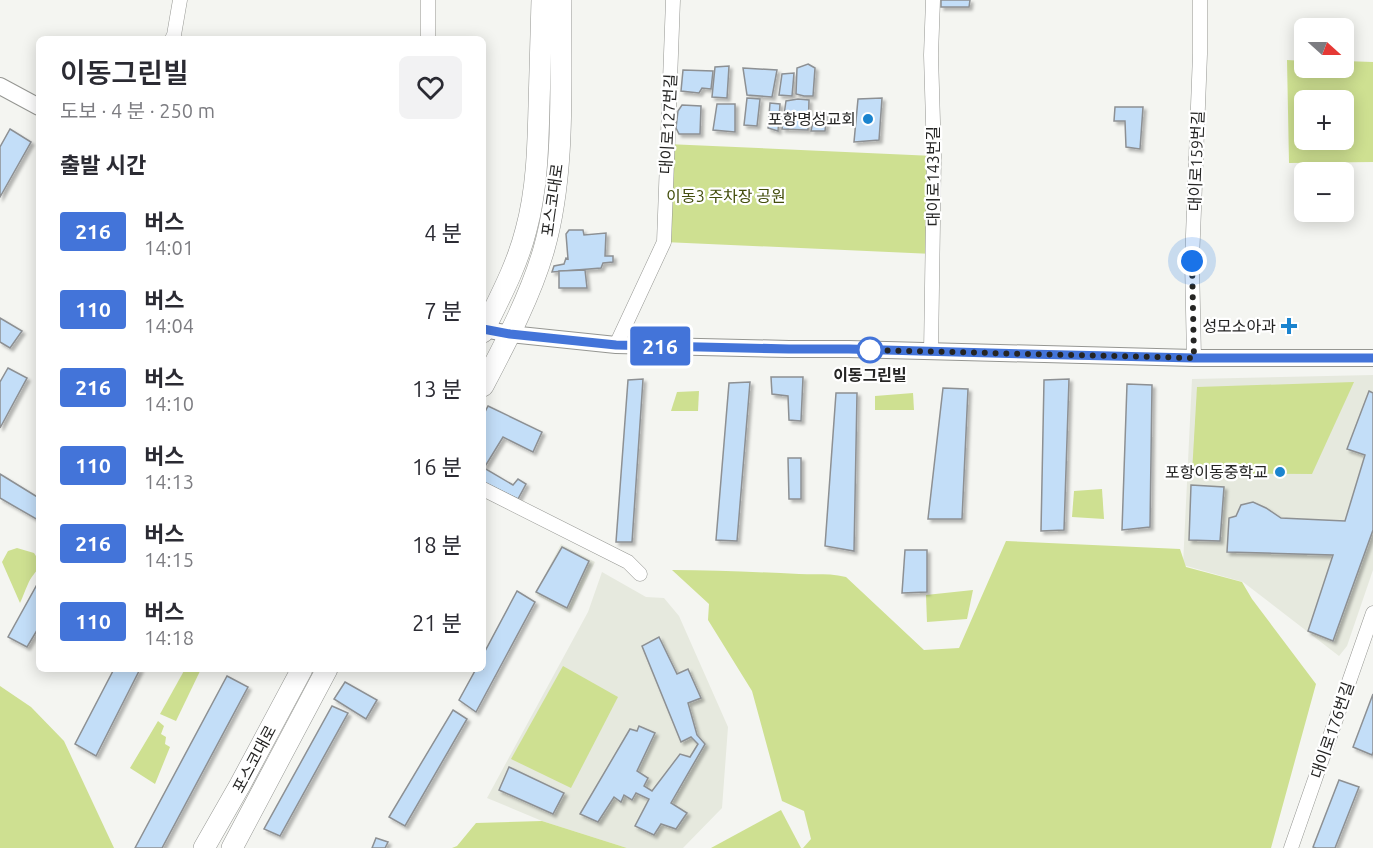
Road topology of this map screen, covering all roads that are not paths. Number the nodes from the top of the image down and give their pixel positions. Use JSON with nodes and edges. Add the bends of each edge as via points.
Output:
{"nodes":[{"id":1,"x":180,"y":0,"type":"edge"},
{"id":2,"x":428,"y":0,"type":"edge"},
{"id":3,"x":542,"y":0,"type":"edge"},
{"id":4,"x":561,"y":0,"type":"edge"},
{"id":5,"x":673,"y":0,"type":"edge"},
{"id":6,"x":933,"y":0,"type":"edge"},
{"id":7,"x":1200,"y":0,"type":"edge"},
{"id":8,"x":174,"y":36,"type":"edge"},
{"id":9,"x":428,"y":36,"type":"edge"},
{"id":10,"x":0,"y":86,"type":"edge"},
{"id":11,"x":36,"y":105,"type":"edge"},
{"id":12,"x":486,"y":324,"type":"edge"},
{"id":13,"x":486,"y":330,"type":"edge"},
{"id":14,"x":510,"y":334,"type":"junction"},
{"id":15,"x":616,"y":345,"type":"junction"},
{"id":16,"x":931,"y":352,"type":"junction"},
{"id":17,"x":1194,"y":358,"type":"junction"},
{"id":18,"x":1373,"y":358,"type":"edge"},
{"id":19,"x":486,"y":380,"type":"edge"},
{"id":20,"x":486,"y":491,"type":"edge"},
{"id":21,"x":640,"y":574,"type":"dead end"},
{"id":22,"x":1373,"y":613,"type":"edge"},
{"id":23,"x":300,"y":672,"type":"edge"},
{"id":24,"x":325,"y":672,"type":"edge"},
{"id":25,"x":204,"y":848,"type":"edge"},
{"id":26,"x":232,"y":848,"type":"edge"},
{"id":27,"x":1291,"y":848,"type":"edge"}],
"edges":[{"from":1,"to":8,"type":"street"},
{"from":2,"to":9,"type":"street"},
{"from":3,"to":12,"type":"main road","name":"포스코대로","via":[[538,142],[532,201],[518,256]]},
{"from":4,"to":14,"type":"main road","name":"포스코대로","via":[[560,142],[553,209],[545,248]]},
{"from":5,"to":15,"type":"street","name":"대이로127번길","via":[[663,242]]},
{"from":6,"to":16,"type":"street","name":"대이로143번길"},
{"from":7,"to":17,"type":"street","name":"대이로159번길","via":[[1192,261]]},
{"from":10,"to":11,"type":"street"},
{"from":13,"to":14,"type":"street"},
{"from":14,"to":15,"type":"street"},
{"from":14,"to":19,"type":"main road","name":"포스코대로"},
{"from":15,"to":16,"type":"street"},
{"from":16,"to":17,"type":"street"},
{"from":17,"to":18,"type":"street"},
{"from":20,"to":21,"type":"street","via":[[628,562]]},
{"from":22,"to":27,"type":"street","name":"대이로176번길"},
{"from":23,"to":25,"type":"main road","name":"포스코대로"},
{"from":24,"to":26,"type":"main road","name":"포스코대로"}]}
